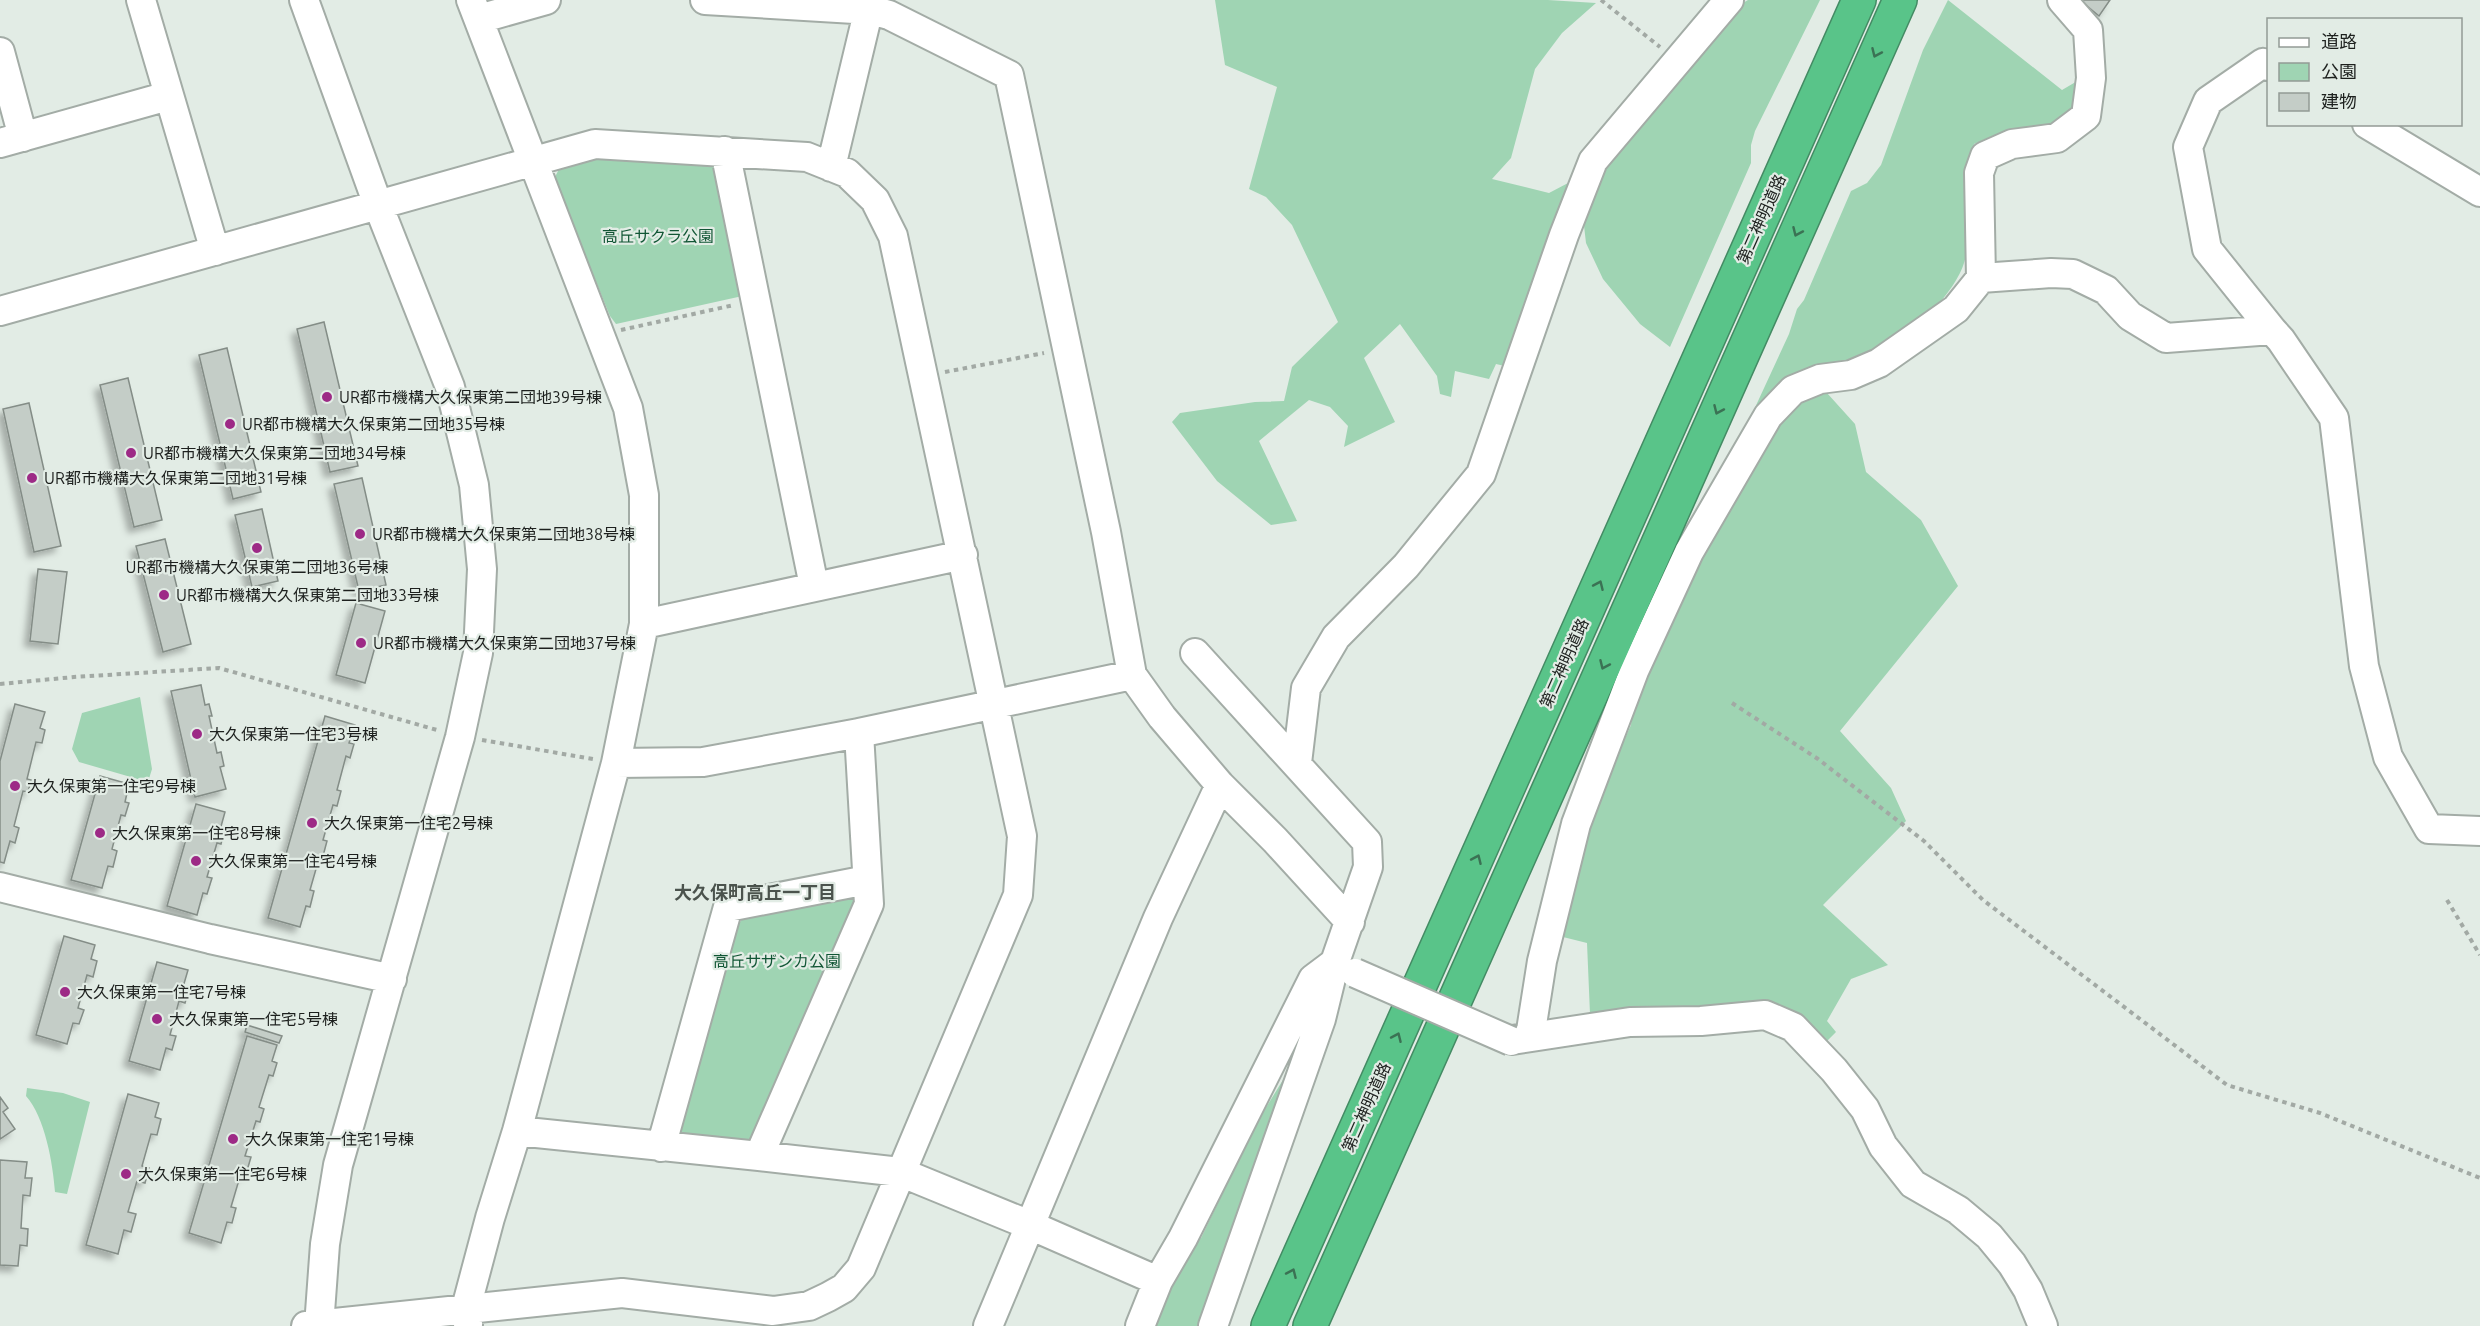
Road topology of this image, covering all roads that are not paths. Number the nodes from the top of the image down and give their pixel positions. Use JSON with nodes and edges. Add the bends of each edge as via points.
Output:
{"nodes":[{"id":1,"x":141,"y":0,"type":"edge"},
{"id":2,"x":304,"y":0,"type":"edge"},
{"id":3,"x":546,"y":0,"type":"edge"},
{"id":4,"x":705,"y":0,"type":"edge"},
{"id":5,"x":1728,"y":0,"type":"edge"},
{"id":6,"x":1859,"y":0,"type":"edge"},
{"id":7,"x":1900,"y":0,"type":"edge"},
{"id":8,"x":2062,"y":0,"type":"edge"},
{"id":9,"x":871,"y":5,"type":"edge"},
{"id":10,"x":475,"y":10,"type":"edge"},
{"id":11,"x":0,"y":52,"type":"edge"},
{"id":12,"x":2267,"y":65,"type":"edge"},
{"id":13,"x":168,"y":96,"type":"junction"},
{"id":14,"x":2370,"y":126,"type":"edge"},
{"id":15,"x":12,"y":140,"type":"edge"},
{"id":16,"x":724,"y":151,"type":"junction"},
{"id":17,"x":533,"y":162,"type":"junction"},
{"id":18,"x":831,"y":167,"type":"junction"},
{"id":19,"x":2480,"y":192,"type":"edge"},
{"id":20,"x":378,"y":205,"type":"junction"},
{"id":21,"x":215,"y":251,"type":"junction"},
{"id":22,"x":1981,"y":278,"type":"junction"},
{"id":23,"x":0,"y":311,"type":"edge"},
{"id":24,"x":2272,"y":330,"type":"junction"},
{"id":25,"x":963,"y":555,"type":"junction"},
{"id":26,"x":814,"y":586,"type":"junction"},
{"id":27,"x":644,"y":624,"type":"junction"},
{"id":28,"x":1195,"y":653,"type":"dead end"},
{"id":29,"x":1132,"y":675,"type":"junction"},
{"id":30,"x":994,"y":703,"type":"junction"},
{"id":31,"x":859,"y":733,"type":"junction"},
{"id":32,"x":616,"y":763,"type":"junction"},
{"id":33,"x":1297,"y":763,"type":"junction"},
{"id":34,"x":1220,"y":785,"type":"junction"},
{"id":35,"x":2480,"y":831,"type":"edge"},
{"id":36,"x":867,"y":880,"type":"junction"},
{"id":37,"x":0,"y":887,"type":"edge"},
{"id":38,"x":1350,"y":921,"type":"junction"},
{"id":39,"x":1345,"y":968,"type":"junction"},
{"id":40,"x":392,"y":979,"type":"junction"},
{"id":41,"x":1520,"y":1039,"type":"junction"},
{"id":42,"x":517,"y":1131,"type":"junction"},
{"id":43,"x":661,"y":1147,"type":"junction"},
{"id":44,"x":759,"y":1156,"type":"junction"},
{"id":45,"x":900,"y":1172,"type":"junction"},
{"id":46,"x":1032,"y":1226,"type":"junction"},
{"id":47,"x":1158,"y":1281,"type":"junction"},
{"id":48,"x":467,"y":1317,"type":"edge"},
{"id":49,"x":314,"y":1326,"type":"edge"},
{"id":50,"x":988,"y":1326,"type":"edge"},
{"id":51,"x":1140,"y":1326,"type":"edge"},
{"id":52,"x":1213,"y":1326,"type":"edge"},
{"id":53,"x":1268,"y":1326,"type":"edge"},
{"id":54,"x":1311,"y":1326,"type":"edge"},
{"id":55,"x":2043,"y":1326,"type":"edge"}],
"edges":[{"from":1,"to":13,"type":"street"},
{"from":2,"to":20,"type":"street"},
{"from":3,"to":10,"type":"street"},
{"from":4,"to":9,"type":"street"},
{"from":5,"to":33,"type":"street","via":[[1593,161],[1481,474],[1406,566],[1336,637],[1306,688]]},
{"from":53,"to":6,"type":"highway","name":"第二神明道路","one_way":true},
{"from":7,"to":54,"type":"highway","one_way":true},
{"from":8,"to":22,"type":"street","via":[[2088,30],[2091,78],[2086,116],[2057,138],[2012,144],[1985,156],[1980,172]]},
{"from":9,"to":18,"type":"street"},
{"from":9,"to":29,"type":"street","via":[[1009,75],[1106,531]]},
{"from":10,"to":17,"type":"street"},
{"from":11,"to":15,"type":"street"},
{"from":12,"to":24,"type":"street","via":[[2263,63],[2208,101],[2188,147],[2207,249]]},
{"from":13,"to":15,"type":"street"},
{"from":13,"to":21,"type":"street"},
{"from":14,"to":19,"type":"street"},
{"from":16,"to":17,"type":"street","via":[[595,144]]},
{"from":16,"to":18,"type":"street","via":[[807,157]]},
{"from":16,"to":26,"type":"street"},
{"from":17,"to":20,"type":"street"},
{"from":17,"to":27,"type":"street","via":[[628,408],[644,495]]},
{"from":18,"to":25,"type":"street","via":[[847,173],[875,200],[893,236]]},
{"from":20,"to":21,"type":"street"},
{"from":20,"to":40,"type":"street","via":[[450,387],[474,485],[482,569],[478,653],[460,736]]},
{"from":21,"to":23,"type":"street"},
{"from":22,"to":24,"type":"street","via":[[2073,274],[2106,291],[2130,316],[2166,338]]},
{"from":22,"to":41,"type":"street","via":[[1956,309],[1879,363],[1851,375],[1820,379],[1793,390],[1768,416],[1733,472],[1689,552],[1639,660],[1576,824]]},
{"from":24,"to":35,"type":"street","via":[[2334,418],[2364,666],[2388,757],[2429,829]]},
{"from":25,"to":26,"type":"street"},
{"from":25,"to":30,"type":"street"},
{"from":26,"to":27,"type":"street"},
{"from":27,"to":32,"type":"street"},
{"from":28,"to":33,"type":"street"},
{"from":29,"to":30,"type":"street"},
{"from":29,"to":34,"type":"street"},
{"from":30,"to":31,"type":"street"},
{"from":30,"to":45,"type":"street","via":[[1022,836],[1018,895]]},
{"from":31,"to":32,"type":"street","via":[[703,762]]},
{"from":31,"to":36,"type":"street"},
{"from":32,"to":42,"type":"street"},
{"from":33,"to":38,"type":"street","via":[[1366,842],[1368,867]]},
{"from":34,"to":38,"type":"street"},
{"from":34,"to":46,"type":"street","via":[[1158,918]]},
{"from":36,"to":43,"type":"street","via":[[728,908]]},
{"from":36,"to":44,"type":"street","via":[[869,904]]},
{"from":37,"to":40,"type":"street"},
{"from":38,"to":39,"type":"street"},
{"from":39,"to":41,"type":"street","bridge":true},
{"from":39,"to":47,"type":"street","via":[[1313,979]]},
{"from":39,"to":52,"type":"street","via":[[1322,1019]]},
{"from":40,"to":49,"type":"street","via":[[338,1165]]},
{"from":41,"to":55,"type":"street","via":[[1630,1022],[1765,1015],[1793,1027],[1865,1109],[1883,1146],[1913,1184],[1958,1210],[1989,1236],[2028,1290]]},
{"from":42,"to":43,"type":"street"},
{"from":42,"to":48,"type":"street","via":[[490,1218]]},
{"from":43,"to":44,"type":"street"},
{"from":44,"to":45,"type":"street"},
{"from":45,"to":46,"type":"street"},
{"from":45,"to":48,"type":"street","via":[[861,1268],[844,1288],[809,1306],[773,1311],[622,1293]]},
{"from":46,"to":47,"type":"street"},
{"from":46,"to":50,"type":"street"},
{"from":47,"to":51,"type":"street"},
{"from":48,"to":49,"type":"street"}]}
